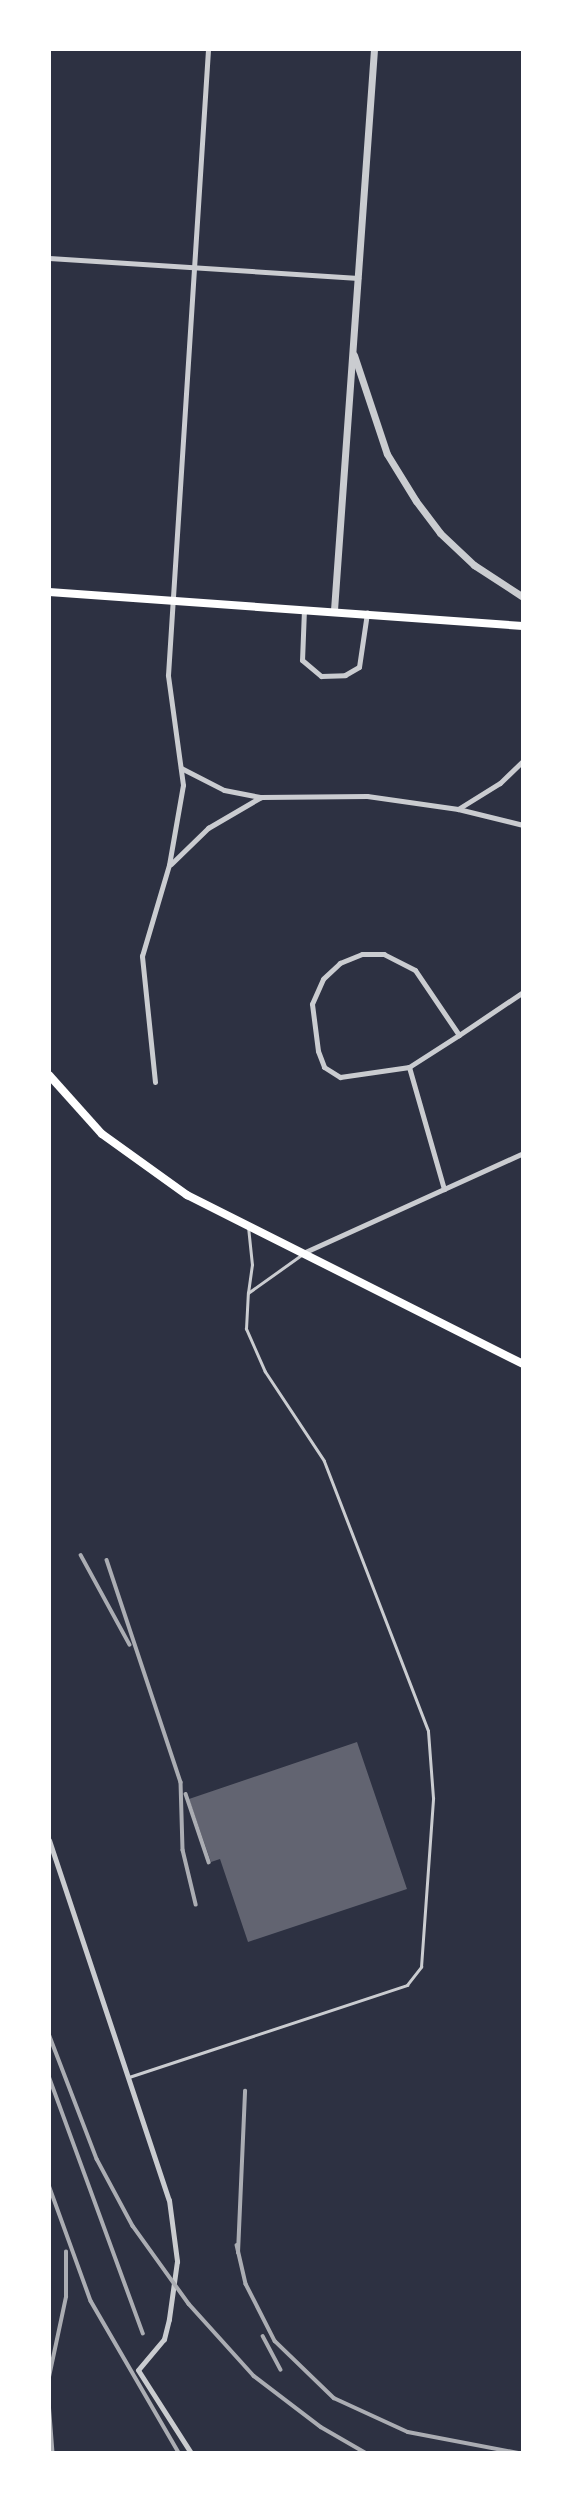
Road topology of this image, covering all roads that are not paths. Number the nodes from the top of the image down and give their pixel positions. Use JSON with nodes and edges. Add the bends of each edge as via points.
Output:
{"nodes":[{"id":1,"x":208,"y":49,"type":"edge"},
{"id":2,"x":374,"y":49,"type":"edge"},
{"id":3,"x":49,"y":258,"type":"edge"},
{"id":4,"x":192,"y":266,"type":"junction"},
{"id":5,"x":358,"y":278,"type":"junction"},
{"id":6,"x":353,"y":351,"type":"junction"},
{"id":7,"x":49,"y":592,"type":"edge"},
{"id":8,"x":523,"y":597,"type":"edge"},
{"id":9,"x":171,"y":600,"type":"junction"},
{"id":10,"x":304,"y":608,"type":"junction"},
{"id":11,"x":334,"y":610,"type":"junction"},
{"id":12,"x":367,"y":613,"type":"junction"},
{"id":13,"x":523,"y":626,"type":"edge"},
{"id":14,"x":523,"y":761,"type":"edge"},
{"id":15,"x":181,"y":768,"type":"junction"},
{"id":16,"x":261,"y":797,"type":"junction"},
{"id":17,"x":458,"y":809,"type":"junction"},
{"id":18,"x":523,"y":825,"type":"edge"},
{"id":19,"x":169,"y":865,"type":"junction"},
{"id":20,"x":523,"y":992,"type":"edge"},
{"id":21,"x":460,"y":1035,"type":"junction"},
{"id":22,"x":409,"y":1067,"type":"junction"},
{"id":23,"x":49,"y":1075,"type":"edge"},
{"id":24,"x":155,"y":1082,"type":"dead end"},
{"id":25,"x":523,"y":1153,"type":"edge"},
{"id":26,"x":444,"y":1189,"type":"junction"},
{"id":27,"x":248,"y":1226,"type":"junction"},
{"id":28,"x":303,"y":1253,"type":"junction"},
{"id":29,"x":248,"y":1293,"type":"junction"},
{"id":30,"x":523,"y":1364,"type":"edge"},
{"id":31,"x":49,"y":1840,"type":"edge"},
{"id":32,"x":129,"y":2077,"type":"junction"},
{"id":33,"x":191,"y":2453,"type":"edge"}],
"edges":[{"from":1,"to":4,"type":"street"},
{"from":2,"to":5,"type":"street"},
{"from":3,"to":4,"type":"street"},
{"from":4,"to":5,"type":"street"},
{"from":4,"to":9,"type":"street"},
{"from":5,"to":6,"type":"street"},
{"from":6,"to":8,"type":"street","via":[[387,454],[415,501],[440,534],[474,565]]},
{"from":6,"to":11,"type":"street"},
{"from":7,"to":9,"type":"main road"},
{"from":9,"to":10,"type":"main road"},
{"from":9,"to":15,"type":"street","via":[[167,675]]},
{"from":10,"to":11,"type":"main road"},
{"from":10,"to":12,"type":"street","via":[[302,660],[321,676],[345,675],[359,667]]},
{"from":11,"to":12,"type":"main road"},
{"from":12,"to":13,"type":"main road"},
{"from":14,"to":17,"type":"street","via":[[500,783]]},
{"from":15,"to":16,"type":"street","via":[[224,790]]},
{"from":15,"to":19,"type":"street","via":[[183,785]]},
{"from":16,"to":17,"type":"street","via":[[367,796]]},
{"from":16,"to":19,"type":"street","via":[[208,828]]},
{"from":17,"to":18,"type":"street"},
{"from":19,"to":24,"type":"street","via":[[142,956]]},
{"from":20,"to":21,"type":"street"},
{"from":21,"to":22,"type":"street"},
{"from":21,"to":22,"type":"street","via":[[429,985],[409,965],[384,954],[362,954],[340,963],[323,979],[312,1004],[324,1067],[340,1077]]},
{"from":22,"to":26,"type":"street"},
{"from":23,"to":27,"type":"main road","via":[[80,1113],[124,1152],[187,1195]]},
{"from":25,"to":26,"type":"street"},
{"from":26,"to":28,"type":"street"},
{"from":27,"to":28,"type":"main road"},
{"from":27,"to":29,"type":"lane","via":[[252,1265]]},
{"from":28,"to":29,"type":"lane"},
{"from":28,"to":30,"type":"main road"},
{"from":29,"to":32,"type":"lane","via":[[246,1329],[265,1372],[324,1461],[428,1731],[433,1798],[421,1968],[407,1985]]},
{"from":31,"to":32,"type":"street"},
{"from":32,"to":33,"type":"street","via":[[169,2200],[177,2261],[164,2339],[138,2370]]}]}
